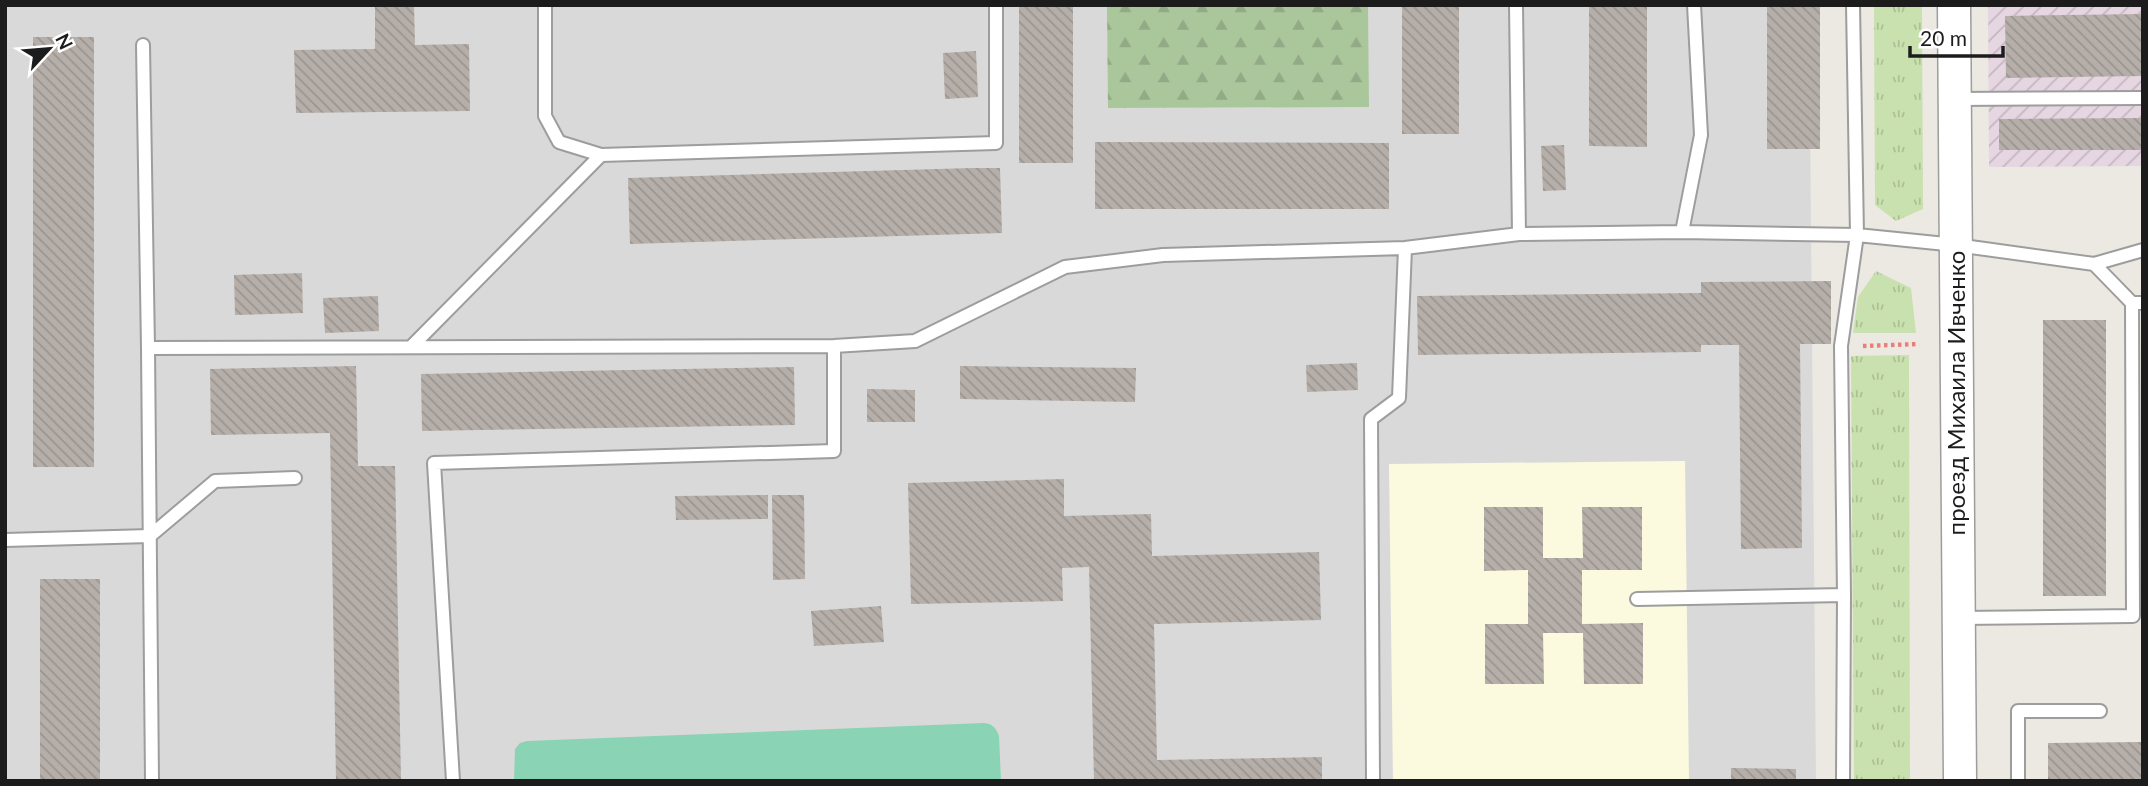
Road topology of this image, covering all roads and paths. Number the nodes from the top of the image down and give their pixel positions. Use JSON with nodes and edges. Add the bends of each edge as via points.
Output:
{"nodes":[{"id":1,"x":545,"y":5,"type":"edge"},
{"id":2,"x":996,"y":5,"type":"edge"},
{"id":3,"x":1516,"y":5,"type":"edge"},
{"id":4,"x":1694,"y":5,"type":"edge"},
{"id":5,"x":1853,"y":5,"type":"edge"},
{"id":6,"x":1954,"y":5,"type":"edge"},
{"id":7,"x":143,"y":45,"type":"dead end"},
{"id":8,"x":2143,"y":98,"type":"edge"},
{"id":9,"x":1954,"y":99,"type":"junction"},
{"id":10,"x":601,"y":155,"type":"junction"},
{"id":11,"x":1682,"y":232,"type":"junction"},
{"id":12,"x":1518,"y":234,"type":"junction"},
{"id":13,"x":1857,"y":235,"type":"junction"},
{"id":14,"x":1956,"y":245,"type":"junction"},
{"id":15,"x":1405,"y":248,"type":"junction"},
{"id":16,"x":2143,"y":250,"type":"edge"},
{"id":17,"x":2094,"y":264,"type":"junction"},
{"id":18,"x":2138,"y":303,"type":"edge"},
{"id":19,"x":1919,"y":344,"type":"dead end"},
{"id":20,"x":412,"y":346,"type":"junction"},
{"id":21,"x":834,"y":346,"type":"junction"},
{"id":22,"x":1841,"y":346,"type":"junction"},
{"id":23,"x":148,"y":348,"type":"junction"},
{"id":24,"x":295,"y":478,"type":"dead end"},
{"id":25,"x":150,"y":536,"type":"junction"},
{"id":26,"x":5,"y":540,"type":"edge"},
{"id":27,"x":1844,"y":595,"type":"junction"},
{"id":28,"x":1637,"y":599,"type":"dead end"},
{"id":29,"x":1958,"y":618,"type":"junction"},
{"id":30,"x":2100,"y":711,"type":"dead end"},
{"id":31,"x":152,"y":781,"type":"edge"},
{"id":32,"x":453,"y":781,"type":"edge"},
{"id":33,"x":1373,"y":781,"type":"edge"},
{"id":34,"x":1843,"y":781,"type":"edge"},
{"id":35,"x":1960,"y":781,"type":"edge"},
{"id":36,"x":2018,"y":781,"type":"edge"}],
"edges":[{"from":1,"to":10,"type":"lane","via":[[545,116],[559,142]]},
{"from":2,"to":10,"type":"lane","via":[[996,143]]},
{"from":3,"to":12,"type":"lane"},
{"from":4,"to":11,"type":"lane","via":[[1701,135]]},
{"from":5,"to":13,"type":"lane"},
{"from":6,"to":9,"type":"street","name":"проезд Михаила Ивченко"},
{"from":7,"to":23,"type":"lane"},
{"from":8,"to":9,"type":"lane"},
{"from":9,"to":14,"type":"street","name":"проезд Михаила Ивченко"},
{"from":10,"to":20,"type":"lane"},
{"from":11,"to":12,"type":"lane"},
{"from":11,"to":13,"type":"lane"},
{"from":12,"to":15,"type":"lane"},
{"from":13,"to":14,"type":"lane"},
{"from":13,"to":22,"type":"lane"},
{"from":14,"to":17,"type":"lane"},
{"from":14,"to":29,"type":"street","name":"проезд Михаила Ивченко"},
{"from":15,"to":21,"type":"lane","via":[[1163,255],[1065,267],[915,341]]},
{"from":15,"to":33,"type":"lane","via":[[1399,398],[1370,419]]},
{"from":16,"to":17,"type":"lane"},
{"from":17,"to":18,"type":"lane"},
{"from":18,"to":29,"type":"lane","via":[[2133,616]]},
{"from":19,"to":22,"type":"path"},
{"from":20,"to":21,"type":"lane"},
{"from":20,"to":23,"type":"lane"},
{"from":21,"to":32,"type":"lane","via":[[834,451],[435,463]]},
{"from":22,"to":27,"type":"lane"},
{"from":23,"to":25,"type":"lane"},
{"from":24,"to":25,"type":"lane","via":[[215,481]]},
{"from":25,"to":26,"type":"lane"},
{"from":25,"to":31,"type":"lane"},
{"from":27,"to":28,"type":"lane"},
{"from":27,"to":34,"type":"lane"},
{"from":29,"to":35,"type":"street","name":"проезд Михаила Ивченко"},
{"from":30,"to":36,"type":"lane","via":[[2018,711]]}]}
